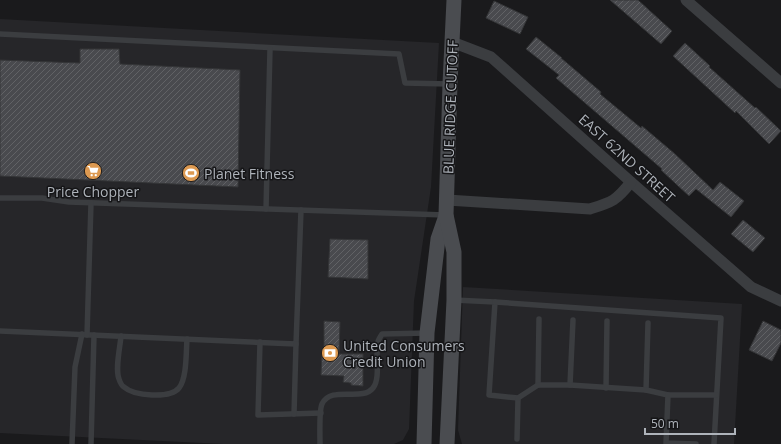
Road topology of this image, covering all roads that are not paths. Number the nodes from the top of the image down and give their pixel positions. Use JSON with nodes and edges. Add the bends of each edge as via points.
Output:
{"nodes":[{"id":1,"x":454,"y":0,"type":"edge"},
{"id":2,"x":686,"y":0,"type":"edge"},
{"id":3,"x":0,"y":34,"type":"edge"},
{"id":4,"x":452,"y":42,"type":"junction"},
{"id":5,"x":270,"y":48,"type":"junction"},
{"id":6,"x":781,"y":83,"type":"edge"},
{"id":7,"x":450,"y":84,"type":"junction"},
{"id":8,"x":631,"y":182,"type":"junction"},
{"id":9,"x":0,"y":198,"type":"edge"},
{"id":10,"x":447,"y":200,"type":"junction"},
{"id":11,"x":92,"y":203,"type":"junction"},
{"id":12,"x":266,"y":209,"type":"junction"},
{"id":13,"x":301,"y":210,"type":"junction"},
{"id":14,"x":446,"y":215,"type":"junction"},
{"id":15,"x":454,"y":300,"type":"junction"},
{"id":16,"x":781,"y":301,"type":"edge"},
{"id":17,"x":495,"y":302,"type":"junction"},
{"id":18,"x":539,"y":319,"type":"dead end"},
{"id":19,"x":573,"y":320,"type":"dead end"},
{"id":20,"x":607,"y":321,"type":"dead end"},
{"id":21,"x":648,"y":323,"type":"dead end"},
{"id":22,"x":0,"y":331,"type":"edge"},
{"id":23,"x":427,"y":333,"type":"junction"},
{"id":24,"x":84,"y":334,"type":"junction"},
{"id":25,"x":94,"y":335,"type":"junction"},
{"id":26,"x":121,"y":336,"type":"junction"},
{"id":27,"x":187,"y":339,"type":"junction"},
{"id":28,"x":260,"y":342,"type":"junction"},
{"id":29,"x":296,"y":344,"type":"junction"},
{"id":30,"x":570,"y":385,"type":"junction"},
{"id":31,"x":538,"y":386,"type":"junction"},
{"id":32,"x":606,"y":388,"type":"junction"},
{"id":33,"x":646,"y":390,"type":"junction"},
{"id":34,"x":668,"y":394,"type":"junction"},
{"id":35,"x":716,"y":395,"type":"junction"},
{"id":36,"x":518,"y":398,"type":"junction"},
{"id":37,"x":321,"y":413,"type":"junction"},
{"id":38,"x":294,"y":414,"type":"junction"},
{"id":39,"x":518,"y":439,"type":"dead end"},
{"id":40,"x":72,"y":444,"type":"edge"},
{"id":41,"x":91,"y":444,"type":"edge"},
{"id":42,"x":320,"y":444,"type":"edge"},
{"id":43,"x":424,"y":444,"type":"edge"},
{"id":44,"x":447,"y":444,"type":"edge"},
{"id":45,"x":696,"y":444,"type":"edge"},
{"id":46,"x":714,"y":444,"type":"edge"}],
"edges":[{"from":1,"to":4,"type":"main road","name":"BLUE RIDGE CUTOFF"},
{"from":2,"to":6,"type":"street"},
{"from":3,"to":5,"type":"lane"},
{"from":4,"to":7,"type":"main road","name":"BLUE RIDGE CUTOFF"},
{"from":4,"to":8,"type":"street","name":"EAST 62ND STREET","via":[[491,56]]},
{"from":5,"to":7,"type":"lane","via":[[399,54],[405,83]]},
{"from":5,"to":12,"type":"lane"},
{"from":7,"to":10,"type":"main road","name":"BLUE RIDGE CUTOFF"},
{"from":8,"to":10,"type":"street","via":[[612,202],[590,209]]},
{"from":8,"to":16,"type":"street","name":"EAST 62ND STREET","via":[[751,288]]},
{"from":9,"to":11,"type":"lane","via":[[42,198]]},
{"from":10,"to":14,"type":"main road","name":"BLUE RIDGE CUTOFF"},
{"from":11,"to":12,"type":"lane"},
{"from":11,"to":24,"type":"lane"},
{"from":12,"to":13,"type":"lane"},
{"from":13,"to":14,"type":"lane"},
{"from":13,"to":29,"type":"lane"},
{"from":14,"to":15,"type":"main road","name":"BLUE RIDGE CUTOFF","via":[[454,252]]},
{"from":14,"to":23,"type":"main road","name":"BLUE RIDGE CUTOFF","via":[[438,239]]},
{"from":15,"to":17,"type":"lane"},
{"from":15,"to":44,"type":"main road","name":"BLUE RIDGE CUTOFF"},
{"from":17,"to":35,"type":"lane","via":[[721,318]]},
{"from":17,"to":36,"type":"lane","via":[[489,394]]},
{"from":18,"to":31,"type":"lane"},
{"from":19,"to":30,"type":"lane"},
{"from":20,"to":32,"type":"lane"},
{"from":21,"to":33,"type":"lane"},
{"from":22,"to":24,"type":"lane"},
{"from":23,"to":37,"type":"lane","via":[[382,334],[378,342],[376,384],[372,390],[326,398]]},
{"from":23,"to":43,"type":"main road","name":"BLUE RIDGE CUTOFF"},
{"from":24,"to":25,"type":"lane"},
{"from":24,"to":40,"type":"lane","via":[[75,367]]},
{"from":25,"to":26,"type":"lane"},
{"from":25,"to":41,"type":"lane"},
{"from":26,"to":27,"type":"lane"},
{"from":26,"to":27,"type":"lane","via":[[119,378],[123,387],[136,394],[169,394],[179,388],[185,372]]},
{"from":27,"to":28,"type":"lane"},
{"from":28,"to":29,"type":"lane"},
{"from":28,"to":38,"type":"lane","via":[[258,415]]},
{"from":29,"to":38,"type":"lane"},
{"from":30,"to":31,"type":"lane"},
{"from":30,"to":32,"type":"lane"},
{"from":31,"to":36,"type":"lane"},
{"from":32,"to":33,"type":"lane"},
{"from":33,"to":34,"type":"lane"},
{"from":34,"to":35,"type":"lane"},
{"from":34,"to":45,"type":"lane","via":[[666,443]]},
{"from":35,"to":46,"type":"lane"},
{"from":36,"to":39,"type":"lane"},
{"from":37,"to":38,"type":"lane"},
{"from":37,"to":42,"type":"lane"}]}
